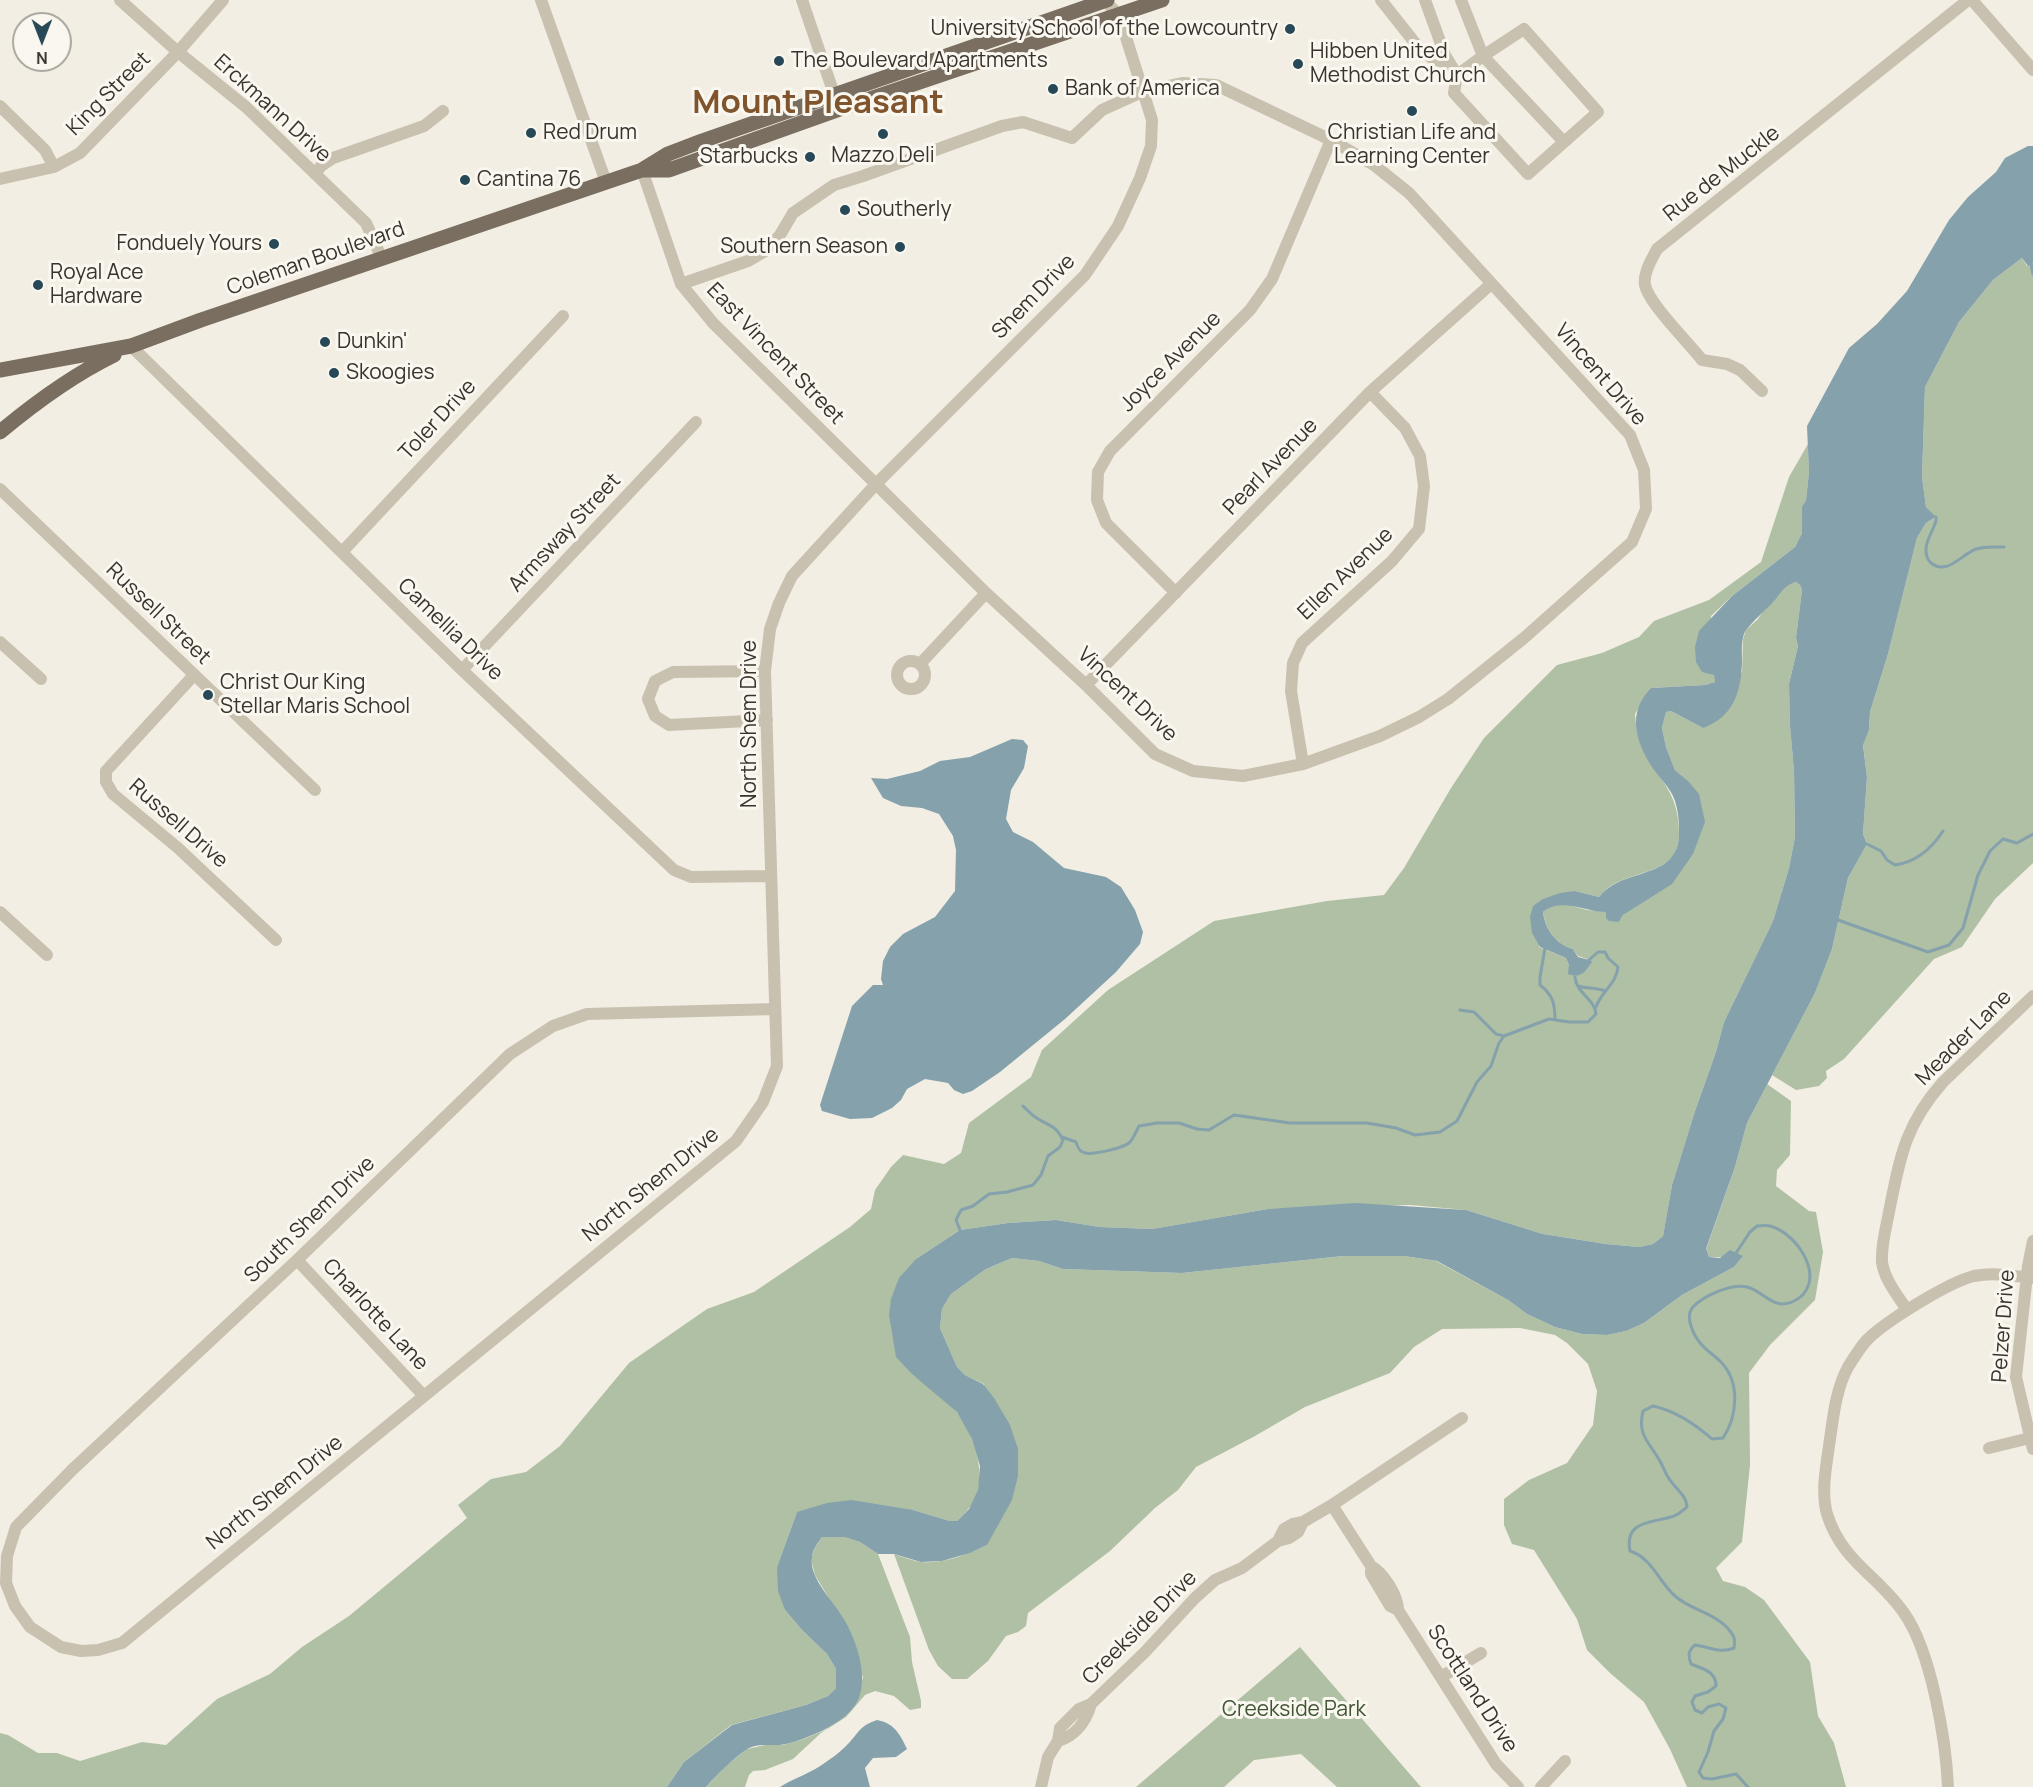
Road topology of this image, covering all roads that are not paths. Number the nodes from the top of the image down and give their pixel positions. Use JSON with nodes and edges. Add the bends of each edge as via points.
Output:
{"nodes":[{"id":1,"x":120,"y":0,"type":"edge"},
{"id":2,"x":223,"y":0,"type":"edge"},
{"id":3,"x":541,"y":0,"type":"edge"},
{"id":4,"x":802,"y":0,"type":"edge"},
{"id":5,"x":1105,"y":0,"type":"edge"},
{"id":6,"x":1139,"y":0,"type":"edge"},
{"id":7,"x":1162,"y":0,"type":"edge"},
{"id":8,"x":1381,"y":0,"type":"edge"},
{"id":9,"x":1425,"y":0,"type":"edge"},
{"id":10,"x":1461,"y":0,"type":"edge"},
{"id":11,"x":1970,"y":0,"type":"edge"},
{"id":12,"x":1119,"y":15,"type":"junction"},
{"id":13,"x":178,"y":52,"type":"junction"},
{"id":14,"x":1483,"y":56,"type":"junction"},
{"id":15,"x":987,"y":59,"type":"junction"},
{"id":16,"x":1450,"y":64,"type":"junction"},
{"id":17,"x":2033,"y":70,"type":"edge"},
{"id":18,"x":1457,"y":75,"type":"junction"},
{"id":19,"x":1144,"y":91,"type":"junction"},
{"id":20,"x":834,"y":94,"type":"junction"},
{"id":21,"x":0,"y":106,"type":"edge"},
{"id":22,"x":443,"y":111,"type":"dead end"},
{"id":23,"x":1330,"y":140,"type":"junction"},
{"id":24,"x":1564,"y":142,"type":"junction"},
{"id":25,"x":54,"y":167,"type":"junction"},
{"id":26,"x":642,"y":170,"type":"junction"},
{"id":27,"x":315,"y":174,"type":"junction"},
{"id":28,"x":0,"y":179,"type":"edge"},
{"id":29,"x":606,"y":182,"type":"junction"},
{"id":30,"x":382,"y":259,"type":"junction"},
{"id":31,"x":681,"y":284,"type":"junction"},
{"id":32,"x":1491,"y":284,"type":"junction"},
{"id":33,"x":563,"y":316,"type":"dead end"},
{"id":34,"x":131,"y":346,"type":"junction"},
{"id":35,"x":0,"y":370,"type":"edge"},
{"id":36,"x":1762,"y":391,"type":"dead end"},
{"id":37,"x":1370,"y":392,"type":"junction"},
{"id":38,"x":696,"y":422,"type":"dead end"},
{"id":39,"x":0,"y":432,"type":"edge"},
{"id":40,"x":876,"y":484,"type":"junction"},
{"id":41,"x":0,"y":489,"type":"edge"},
{"id":42,"x":342,"y":552,"type":"junction"},
{"id":43,"x":986,"y":593,"type":"junction"},
{"id":44,"x":1176,"y":593,"type":"junction"},
{"id":45,"x":0,"y":642,"type":"edge"},
{"id":46,"x":920,"y":664,"type":"dead end"},
{"id":47,"x":462,"y":670,"type":"junction"},
{"id":48,"x":765,"y":671,"type":"junction"},
{"id":49,"x":194,"y":675,"type":"junction"},
{"id":50,"x":41,"y":680,"type":"dead end"},
{"id":51,"x":1086,"y":685,"type":"junction"},
{"id":52,"x":767,"y":720,"type":"junction"},
{"id":53,"x":1303,"y":764,"type":"junction"},
{"id":54,"x":315,"y":790,"type":"dead end"},
{"id":55,"x":771,"y":876,"type":"junction"},
{"id":56,"x":0,"y":912,"type":"edge"},
{"id":57,"x":276,"y":940,"type":"dead end"},
{"id":58,"x":47,"y":955,"type":"dead end"},
{"id":59,"x":2033,"y":996,"type":"edge"},
{"id":60,"x":775,"y":1009,"type":"junction"},
{"id":61,"x":2033,"y":1241,"type":"edge"},
{"id":62,"x":297,"y":1260,"type":"junction"},
{"id":63,"x":2030,"y":1278,"type":"edge"},
{"id":64,"x":1907,"y":1310,"type":"junction"},
{"id":65,"x":424,"y":1396,"type":"junction"},
{"id":66,"x":1462,"y":1418,"type":"dead end"},
{"id":67,"x":2031,"y":1443,"type":"edge"},
{"id":68,"x":1989,"y":1448,"type":"dead end"},
{"id":69,"x":1332,"y":1505,"type":"junction"},
{"id":70,"x":30,"y":1627,"type":"joint"},
{"id":71,"x":1481,"y":1653,"type":"dead end"},
{"id":72,"x":1441,"y":1677,"type":"junction"},
{"id":73,"x":1565,"y":1761,"type":"dead end"},
{"id":74,"x":1041,"y":1787,"type":"edge"},
{"id":75,"x":1518,"y":1787,"type":"edge"},
{"id":76,"x":1541,"y":1787,"type":"edge"},
{"id":77,"x":1948,"y":1787,"type":"edge"}],
"edges":[{"from":1,"to":13,"type":"street","name":"Erckmann Drive"},
{"from":2,"to":13,"type":"street","name":"King Street"},
{"from":3,"to":29,"type":"street"},
{"from":4,"to":20,"type":"street"},
{"from":5,"to":12,"type":"street","name":"Shem Drive"},
{"from":5,"to":15,"type":"main road","via":[[1083,18]]},
{"from":5,"to":20,"type":"main road","name":"Coleman Boulevard"},
{"from":6,"to":12,"type":"main road"},
{"from":7,"to":12,"type":"main road","name":"Coleman Boulevard"},
{"from":8,"to":16,"type":"street","via":[[1419,48],[1433,59]]},
{"from":9,"to":16,"type":"street"},
{"from":10,"to":14,"type":"street"},
{"from":11,"to":17,"type":"street"},
{"from":11,"to":36,"type":"street","name":"Rue de Muckle","via":[[1657,249],[1648,265],[1645,284],[1655,303],[1702,360],[1740,370]]},
{"from":12,"to":15,"type":"main road","name":"Coleman Boulevard"},
{"from":12,"to":19,"type":"street","name":"Shem Drive"},
{"from":13,"to":25,"type":"street","name":"King Street","via":[[80,153]]},
{"from":13,"to":27,"type":"street","name":"Erckmann Drive","via":[[246,107]]},
{"from":14,"to":18,"type":"street"},
{"from":14,"to":24,"type":"street"},
{"from":14,"to":24,"type":"street","via":[[1524,29],[1598,112]]},
{"from":15,"to":26,"type":"main road","name":"Coleman Boulevard","via":[[669,170]]},
{"from":16,"to":18,"type":"street"},
{"from":18,"to":24,"type":"street","via":[[1454,93],[1527,174]]},
{"from":19,"to":23,"type":"street","name":"Vincent Drive","via":[[1182,83],[1216,85]]},
{"from":19,"to":31,"type":"street","name":"Vincent Drive","via":[[1102,110],[1072,138],[1023,122],[1002,126],[834,185],[793,213],[765,251],[748,261]]},
{"from":19,"to":40,"type":"street","name":"Shem Drive","via":[[1152,120],[1151,146],[1118,226],[1085,275]]},
{"from":20,"to":26,"type":"main road","name":"Coleman Boulevard","via":[[668,154]]},
{"from":21,"to":25,"type":"street","via":[[45,150]]},
{"from":22,"to":27,"type":"street","via":[[424,126],[333,158]]},
{"from":23,"to":32,"type":"street","name":"Vincent Drive","via":[[1374,165],[1409,192]]},
{"from":23,"to":44,"type":"street","name":"Joyce Avenue","via":[[1272,279],[1250,310],[1110,451],[1098,472],[1097,500],[1106,523]]},
{"from":25,"to":28,"type":"street","name":"King Street"},
{"from":26,"to":29,"type":"main road","name":"Coleman Boulevard"},
{"from":26,"to":31,"type":"street","name":"East Vincent Street"},
{"from":27,"to":30,"type":"street","name":"Erckmann Drive","via":[[366,223]]},
{"from":29,"to":30,"type":"main road","name":"Coleman Boulevard"},
{"from":30,"to":34,"type":"main road","name":"Coleman Boulevard"},
{"from":31,"to":40,"type":"street","name":"East Vincent Street","via":[[712,323]]},
{"from":32,"to":37,"type":"street","name":"Pearl Avenue"},
{"from":32,"to":53,"type":"street","name":"Vincent Drive","via":[[1630,435],[1644,470],[1646,509],[1632,542],[1448,699],[1380,736]]},
{"from":33,"to":42,"type":"street","name":"Toler Drive"},
{"from":34,"to":35,"type":"main road","name":"Coleman Boulevard"},
{"from":34,"to":39,"type":"main road","via":[[87,368]]},
{"from":34,"to":42,"type":"street","name":"Camellia Drive"},
{"from":37,"to":44,"type":"street","name":"Pearl Avenue"},
{"from":37,"to":53,"type":"street","name":"Ellen Avenue","via":[[1405,428],[1420,456],[1424,486],[1419,529],[1392,561],[1302,643],[1293,663],[1291,691]]},
{"from":38,"to":47,"type":"street","name":"Armsway Street"},
{"from":40,"to":43,"type":"street","name":"Vincent Drive"},
{"from":40,"to":48,"type":"street","name":"North Shem Drive","via":[[792,576],[770,629]]},
{"from":41,"to":49,"type":"street","name":"Russell Street"},
{"from":42,"to":47,"type":"street","name":"Camellia Drive"},
{"from":43,"to":46,"type":"street"},
{"from":43,"to":51,"type":"street","name":"Vincent Drive"},
{"from":44,"to":51,"type":"street","name":"Pearl Avenue"},
{"from":45,"to":50,"type":"street"},
{"from":47,"to":55,"type":"street","name":"Camellia Drive","via":[[674,870],[691,877]]},
{"from":48,"to":52,"type":"street","name":"North Shem Drive"},
{"from":48,"to":52,"type":"street","via":[[673,672],[655,681],[648,699],[655,716],[669,725]]},
{"from":49,"to":54,"type":"street","name":"Russell Street"},
{"from":49,"to":57,"type":"street","name":"Russell Drive","via":[[106,771],[106,782],[113,794],[178,848]]},
{"from":51,"to":53,"type":"street","name":"Vincent Drive","via":[[1155,754],[1193,771],[1243,776]]},
{"from":52,"to":55,"type":"street","name":"North Shem Drive"},
{"from":55,"to":60,"type":"street","name":"North Shem Drive"},
{"from":56,"to":58,"type":"street"},
{"from":59,"to":64,"type":"street","name":"Meader Lane","via":[[1943,1082],[1908,1135],[1900,1159],[1882,1262]]},
{"from":60,"to":62,"type":"street","name":"South Shem Drive","via":[[587,1014],[553,1026],[510,1054]]},
{"from":60,"to":65,"type":"street","name":"North Shem Drive","via":[[777,1066],[763,1102],[736,1141]]},
{"from":61,"to":63,"type":"street","name":"Pelzer Drive"},
{"from":62,"to":65,"type":"street","name":"Charlotte Lane"},
{"from":62,"to":70,"type":"street","name":"South Shem Drive","via":[[16,1527],[7,1556],[6,1583],[15,1606]]},
{"from":63,"to":64,"type":"street","via":[[1973,1276]]},
{"from":63,"to":67,"type":"street","name":"Pelzer Drive","via":[[2016,1377]]},
{"from":64,"to":77,"type":"street","via":[[1867,1341],[1848,1367],[1833,1415],[1825,1482],[1826,1511],[1847,1553],[1892,1597],[1914,1629],[1929,1669]]},
{"from":65,"to":70,"type":"street","name":"North Shem Drive","via":[[122,1643],[81,1651],[61,1647]]},
{"from":66,"to":69,"type":"street","name":"Creekside Drive"},
{"from":67,"to":68,"type":"street"},
{"from":69,"to":72,"type":"street","name":"Scottland Drive","via":[[1371,1566],[1371,1574],[1390,1606],[1398,1610]]},
{"from":69,"to":74,"type":"street","name":"Creekside Drive","via":[[1303,1522],[1289,1538],[1278,1540],[1242,1568],[1215,1580],[1091,1704],[1078,1709],[1060,1728]]},
{"from":71,"to":72,"type":"street"},
{"from":72,"to":75,"type":"street","name":"Scottland Drive","via":[[1496,1764]]},
{"from":73,"to":76,"type":"street"}]}
